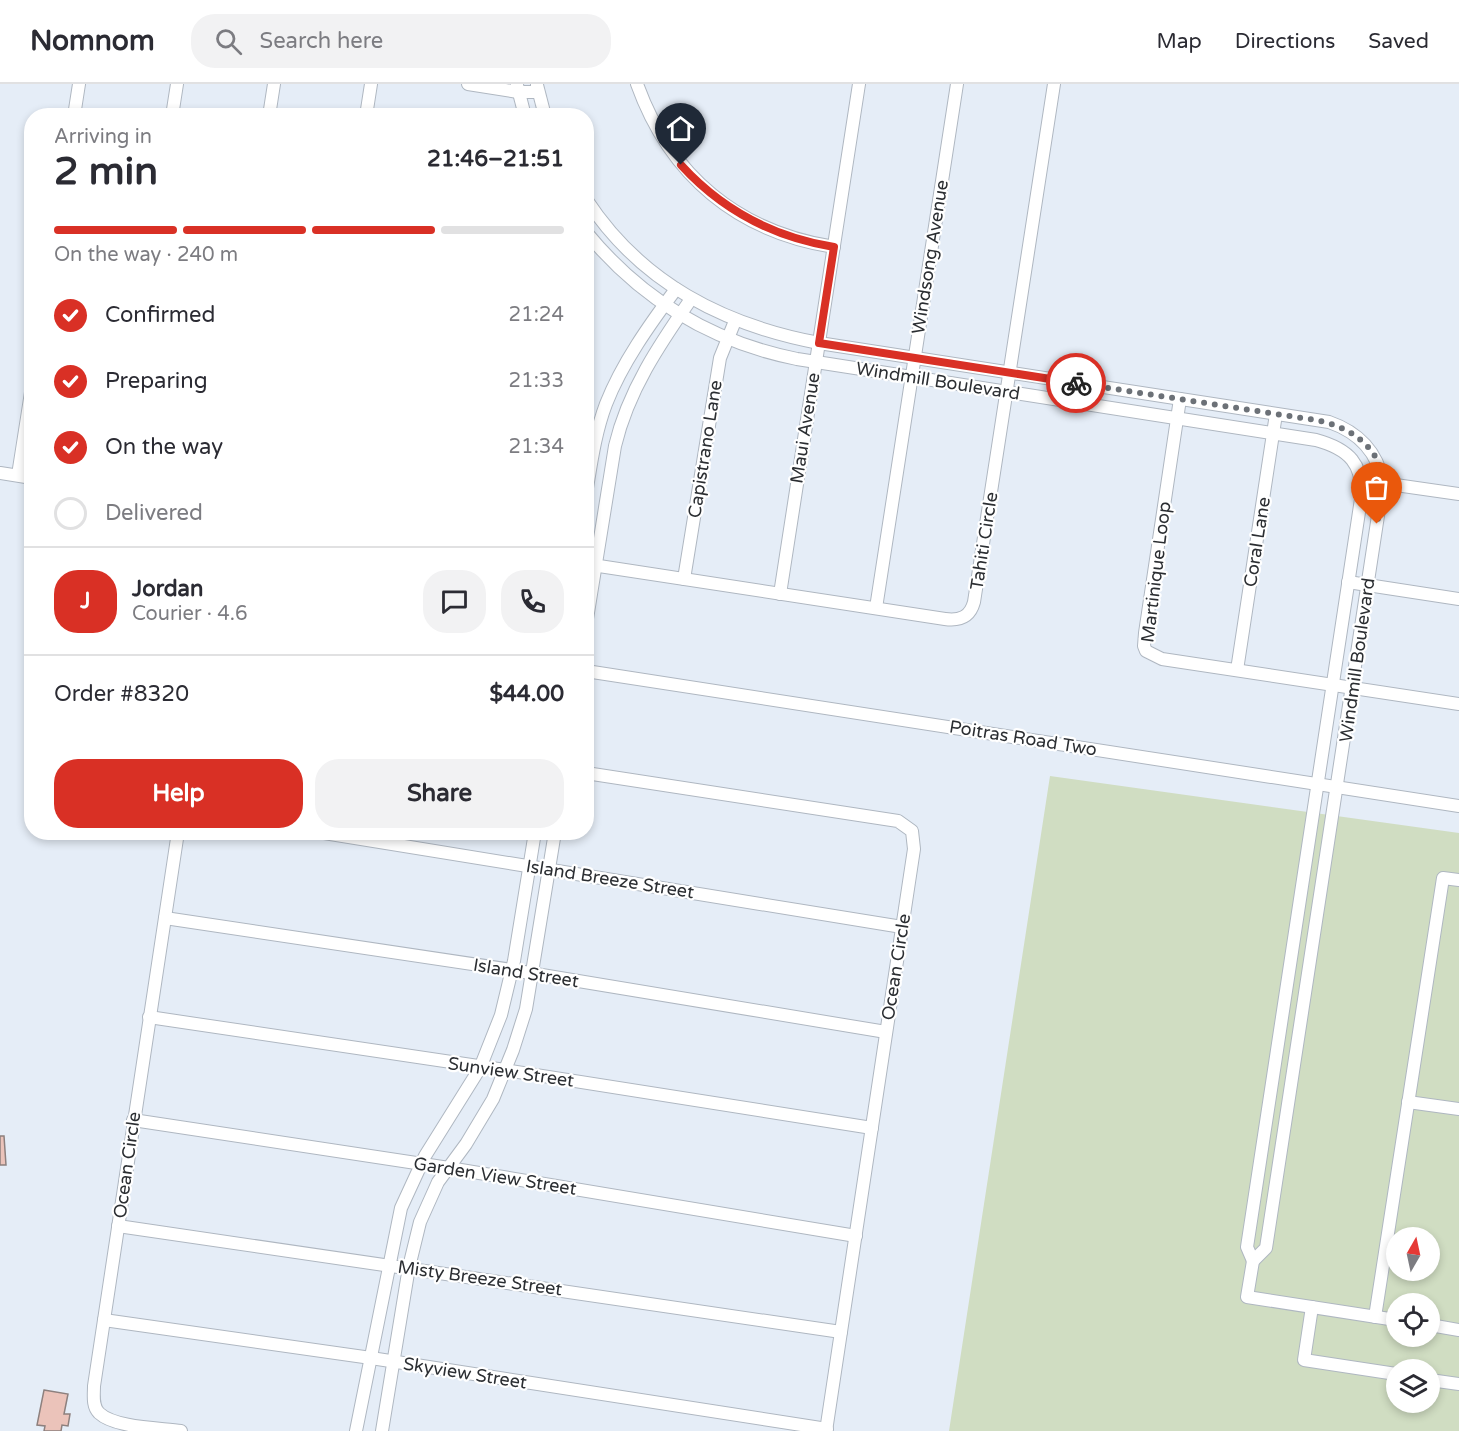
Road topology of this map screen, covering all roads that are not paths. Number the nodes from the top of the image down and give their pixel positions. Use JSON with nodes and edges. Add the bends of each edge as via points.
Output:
{"nodes":[{"id":1,"x":79,"y":84,"type":"edge"},
{"id":2,"x":177,"y":84,"type":"edge"},
{"id":3,"x":274,"y":84,"type":"edge"},
{"id":4,"x":371,"y":84,"type":"edge"},
{"id":5,"x":468,"y":84,"type":"edge"},
{"id":6,"x":637,"y":84,"type":"edge"},
{"id":7,"x":859,"y":84,"type":"edge"},
{"id":8,"x":957,"y":84,"type":"edge"},
{"id":9,"x":1054,"y":84,"type":"edge"},
{"id":10,"x":517,"y":88,"type":"edge"},
{"id":11,"x":538,"y":88,"type":"edge"},
{"id":12,"x":75,"y":108,"type":"edge"},
{"id":13,"x":173,"y":108,"type":"edge"},
{"id":14,"x":270,"y":108,"type":"edge"},
{"id":15,"x":367,"y":108,"type":"edge"},
{"id":16,"x":523,"y":108,"type":"edge"},
{"id":17,"x":543,"y":108,"type":"edge"},
{"id":18,"x":594,"y":209,"type":"edge"},
{"id":19,"x":594,"y":241,"type":"edge"},
{"id":20,"x":834,"y":247,"type":"junction"},
{"id":21,"x":676,"y":289,"type":"junction"},
{"id":22,"x":691,"y":299,"type":"junction"},
{"id":23,"x":664,"y":304,"type":"junction"},
{"id":24,"x":680,"y":315,"type":"junction"},
{"id":25,"x":735,"y":321,"type":"junction"},
{"id":26,"x":727,"y":338,"type":"junction"},
{"id":27,"x":819,"y":343,"type":"junction"},
{"id":28,"x":915,"y":358,"type":"junction"},
{"id":29,"x":816,"y":362,"type":"junction"},
{"id":30,"x":1010,"y":373,"type":"junction"},
{"id":31,"x":912,"y":377,"type":"junction"},
{"id":32,"x":1007,"y":392,"type":"junction"},
{"id":33,"x":1180,"y":399,"type":"junction"},
{"id":34,"x":1276,"y":414,"type":"junction"},
{"id":35,"x":1178,"y":418,"type":"junction"},
{"id":36,"x":1274,"y":433,"type":"junction"},
{"id":37,"x":24,"y":437,"type":"edge"},
{"id":38,"x":594,"y":447,"type":"edge"},
{"id":39,"x":594,"y":468,"type":"edge"},
{"id":40,"x":610,"y":470,"type":"junction"},
{"id":41,"x":0,"y":473,"type":"edge"},
{"id":42,"x":18,"y":476,"type":"junction"},
{"id":43,"x":24,"y":477,"type":"edge"},
{"id":44,"x":1361,"y":480,"type":"junction"},
{"id":45,"x":1383,"y":483,"type":"junction"},
{"id":46,"x":1459,"y":494,"type":"edge"},
{"id":47,"x":594,"y":550,"type":"edge"},
{"id":48,"x":594,"y":565,"type":"edge"},
{"id":49,"x":684,"y":579,"type":"junction"},
{"id":50,"x":1348,"y":582,"type":"junction"},
{"id":51,"x":1368,"y":585,"type":"junction"},
{"id":52,"x":780,"y":594,"type":"junction"},
{"id":53,"x":1459,"y":599,"type":"edge"},
{"id":54,"x":876,"y":608,"type":"junction"},
{"id":55,"x":1237,"y":670,"type":"junction"},
{"id":56,"x":594,"y":672,"type":"edge"},
{"id":57,"x":1333,"y":685,"type":"junction"},
{"id":58,"x":1353,"y":688,"type":"junction"},
{"id":59,"x":1459,"y":704,"type":"edge"},
{"id":60,"x":594,"y":774,"type":"edge"},
{"id":61,"x":1318,"y":784,"type":"junction"},
{"id":62,"x":1339,"y":787,"type":"junction"},
{"id":63,"x":1459,"y":806,"type":"edge"},
{"id":64,"x":177,"y":840,"type":"edge"},
{"id":65,"x":369,"y":840,"type":"edge"},
{"id":66,"x":533,"y":840,"type":"edge"},
{"id":67,"x":554,"y":840,"type":"edge"},
{"id":68,"x":529,"y":865,"type":"junction"},
{"id":69,"x":549,"y":868,"type":"junction"},
{"id":70,"x":1459,"y":880,"type":"edge"},
{"id":71,"x":165,"y":918,"type":"junction"},
{"id":72,"x":902,"y":927,"type":"junction"},
{"id":73,"x":512,"y":970,"type":"junction"},
{"id":74,"x":532,"y":975,"type":"junction"},
{"id":75,"x":149,"y":1017,"type":"junction"},
{"id":76,"x":886,"y":1032,"type":"junction"},
{"id":77,"x":480,"y":1068,"type":"junction"},
{"id":78,"x":505,"y":1070,"type":"junction"},
{"id":79,"x":1408,"y":1102,"type":"junction"},
{"id":80,"x":1459,"y":1109,"type":"edge"},
{"id":81,"x":133,"y":1120,"type":"junction"},
{"id":82,"x":872,"y":1128,"type":"junction"},
{"id":83,"x":1263,"y":1139,"type":"junction"},
{"id":84,"x":1283,"y":1142,"type":"junction"},
{"id":85,"x":421,"y":1164,"type":"junction"},
{"id":86,"x":449,"y":1168,"type":"junction"},
{"id":87,"x":118,"y":1226,"type":"junction"},
{"id":88,"x":856,"y":1236,"type":"junction"},
{"id":89,"x":1253,"y":1261,"type":"junction"},
{"id":90,"x":389,"y":1265,"type":"junction"},
{"id":91,"x":409,"y":1267,"type":"junction"},
{"id":92,"x":1312,"y":1307,"type":"junction"},
{"id":93,"x":1375,"y":1317,"type":"junction"},
{"id":94,"x":1386,"y":1319,"type":"edge"},
{"id":95,"x":104,"y":1320,"type":"junction"},
{"id":96,"x":1440,"y":1327,"type":"edge"},
{"id":97,"x":1459,"y":1330,"type":"edge"},
{"id":98,"x":841,"y":1332,"type":"junction"},
{"id":99,"x":370,"y":1358,"type":"junction"},
{"id":100,"x":393,"y":1362,"type":"junction"},
{"id":101,"x":1386,"y":1372,"type":"edge"},
{"id":102,"x":1440,"y":1381,"type":"edge"},
{"id":103,"x":1459,"y":1384,"type":"edge"},
{"id":104,"x":827,"y":1430,"type":"edge"},
{"id":105,"x":182,"y":1431,"type":"edge"},
{"id":106,"x":356,"y":1431,"type":"edge"},
{"id":107,"x":382,"y":1431,"type":"edge"}],
"edges":[{"from":1,"to":12,"type":"street"},
{"from":2,"to":13,"type":"street"},
{"from":3,"to":14,"type":"street"},
{"from":4,"to":15,"type":"street"},
{"from":5,"to":10,"type":"street"},
{"from":6,"to":20,"type":"street","via":[[672,153],[710,193],[770,230]]},
{"from":7,"to":20,"type":"street","name":"Maui Avenue"},
{"from":8,"to":28,"type":"street","name":"Windsong Avenue"},
{"from":9,"to":30,"type":"street","name":"Tahiti Circle"},
{"from":10,"to":11,"type":"street"},
{"from":10,"to":16,"type":"street"},
{"from":11,"to":17,"type":"street"},
{"from":18,"to":21,"type":"street","name":"Windmill Boulevard","via":[[628,249]]},
{"from":19,"to":23,"type":"street","name":"Windmill Boulevard","via":[[614,263]]},
{"from":20,"to":27,"type":"street","name":"Maui Avenue"},
{"from":21,"to":22,"type":"street","name":"Windmill Boulevard"},
{"from":21,"to":23,"type":"street"},
{"from":22,"to":24,"type":"street"},
{"from":22,"to":25,"type":"street","name":"Windmill Boulevard"},
{"from":23,"to":24,"type":"street","name":"Windmill Boulevard"},
{"from":23,"to":38,"type":"street","via":[[612,391]]},
{"from":24,"to":26,"type":"street","name":"Windmill Boulevard"},
{"from":24,"to":40,"type":"street","via":[[633,392],[618,432]]},
{"from":25,"to":26,"type":"street","name":"Capistrano Lane"},
{"from":25,"to":27,"type":"street","name":"Windmill Boulevard"},
{"from":26,"to":29,"type":"street","name":"Windmill Boulevard","via":[[779,356]]},
{"from":26,"to":49,"type":"street","name":"Capistrano Lane","via":[[720,358]]},
{"from":27,"to":28,"type":"street","name":"Windmill Boulevard"},
{"from":27,"to":29,"type":"street","name":"Maui Avenue"},
{"from":28,"to":30,"type":"street","name":"Windmill Boulevard"},
{"from":28,"to":31,"type":"street","name":"Windsong Avenue"},
{"from":29,"to":31,"type":"street","name":"Windmill Boulevard"},
{"from":29,"to":52,"type":"street","name":"Maui Avenue"},
{"from":30,"to":32,"type":"street","name":"Tahiti Circle"},
{"from":30,"to":33,"type":"street","name":"Windmill Boulevard"},
{"from":31,"to":32,"type":"street","name":"Windmill Boulevard"},
{"from":31,"to":54,"type":"street","name":"Windsong Avenue"},
{"from":32,"to":35,"type":"street","name":"Windmill Boulevard"},
{"from":32,"to":54,"type":"street","name":"Tahiti Circle","via":[[973,608],[964,617],[952,620]]},
{"from":33,"to":34,"type":"street","name":"Windmill Boulevard"},
{"from":33,"to":35,"type":"street","name":"Martinique Loop"},
{"from":34,"to":36,"type":"street","name":"Coral Lane"},
{"from":34,"to":45,"type":"street","name":"Windmill Boulevard","via":[[1329,422],[1353,433],[1371,452]]},
{"from":35,"to":36,"type":"street","name":"Windmill Boulevard"},
{"from":35,"to":55,"type":"street","name":"Martinique Loop","via":[[1144,646],[1155,657]]},
{"from":36,"to":44,"type":"street","name":"Windmill Boulevard","via":[[1316,440],[1340,449],[1354,462]]},
{"from":36,"to":55,"type":"street","name":"Coral Lane"},
{"from":37,"to":42,"type":"street"},
{"from":39,"to":40,"type":"street"},
{"from":40,"to":47,"type":"street"},
{"from":41,"to":42,"type":"street"},
{"from":42,"to":43,"type":"street"},
{"from":44,"to":45,"type":"street"},
{"from":44,"to":50,"type":"street","name":"Windmill Boulevard"},
{"from":45,"to":46,"type":"street"},
{"from":45,"to":51,"type":"street","name":"Windmill Boulevard"},
{"from":48,"to":49,"type":"street","name":"Tahiti Circle"},
{"from":49,"to":52,"type":"street","name":"Tahiti Circle"},
{"from":50,"to":51,"type":"street"},
{"from":50,"to":57,"type":"street","name":"Windmill Boulevard"},
{"from":51,"to":53,"type":"street"},
{"from":51,"to":58,"type":"street","name":"Windmill Boulevard"},
{"from":52,"to":54,"type":"street","name":"Tahiti Circle"},
{"from":55,"to":57,"type":"street"},
{"from":56,"to":61,"type":"street","name":"Poitras Road Two"},
{"from":57,"to":58,"type":"street"},
{"from":57,"to":61,"type":"street","name":"Windmill Boulevard"},
{"from":58,"to":59,"type":"street"},
{"from":58,"to":62,"type":"street","name":"Windmill Boulevard"},
{"from":60,"to":72,"type":"street","name":"Ocean Circle","via":[[898,821],[912,831],[914,849]]},
{"from":61,"to":62,"type":"street","name":"Poitras Road Two"},
{"from":61,"to":83,"type":"street","name":"Windmill Boulevard"},
{"from":62,"to":63,"type":"street","name":"Poitras Road Two"},
{"from":62,"to":84,"type":"street","name":"Windmill Boulevard"},
{"from":64,"to":71,"type":"street","name":"Ocean Circle"},
{"from":65,"to":68,"type":"street","name":"Island Breeze Street"},
{"from":66,"to":68,"type":"street"},
{"from":67,"to":69,"type":"street"},
{"from":68,"to":69,"type":"street","name":"Island Breeze Street"},
{"from":68,"to":73,"type":"street"},
{"from":69,"to":72,"type":"street","name":"Island Breeze Street"},
{"from":69,"to":74,"type":"street"},
{"from":70,"to":79,"type":"street","via":[[1443,878]]},
{"from":71,"to":73,"type":"street","name":"Island Street"},
{"from":71,"to":75,"type":"street","name":"Ocean Circle"},
{"from":72,"to":76,"type":"street","name":"Ocean Circle"},
{"from":73,"to":74,"type":"street","name":"Island Street"},
{"from":73,"to":77,"type":"street","via":[[501,1016]]},
{"from":74,"to":76,"type":"street","name":"Island Street"},
{"from":74,"to":78,"type":"street","via":[[526,1009]]},
{"from":75,"to":77,"type":"street","name":"Sunview Street"},
{"from":75,"to":81,"type":"street","name":"Ocean Circle"},
{"from":76,"to":82,"type":"street","name":"Ocean Circle"},
{"from":77,"to":78,"type":"street","name":"Sunview Street"},
{"from":77,"to":85,"type":"street"},
{"from":78,"to":82,"type":"street","name":"Sunview Street"},
{"from":78,"to":86,"type":"street","via":[[493,1099]]},
{"from":79,"to":80,"type":"street"},
{"from":79,"to":93,"type":"street"},
{"from":81,"to":85,"type":"street","name":"Garden View Street"},
{"from":81,"to":87,"type":"street","name":"Ocean Circle"},
{"from":82,"to":88,"type":"street","name":"Ocean Circle"},
{"from":83,"to":84,"type":"street"},
{"from":83,"to":89,"type":"street","name":"Windmill Boulevard","via":[[1247,1247]]},
{"from":84,"to":89,"type":"street","name":"Windmill Boulevard","via":[[1266,1248]]},
{"from":85,"to":86,"type":"street","name":"Garden View Street"},
{"from":85,"to":90,"type":"street","via":[[401,1208]]},
{"from":86,"to":88,"type":"street","name":"Garden View Street"},
{"from":86,"to":91,"type":"street","via":[[438,1182],[420,1222]]},
{"from":87,"to":90,"type":"street","name":"Misty Breeze Street"},
{"from":87,"to":95,"type":"street","name":"Ocean Circle"},
{"from":88,"to":98,"type":"street","name":"Ocean Circle"},
{"from":89,"to":92,"type":"street","via":[[1247,1297]]},
{"from":90,"to":91,"type":"street","name":"Misty Breeze Street"},
{"from":90,"to":99,"type":"street"},
{"from":91,"to":98,"type":"street","name":"Misty Breeze Street"},
{"from":91,"to":100,"type":"street"},
{"from":92,"to":93,"type":"street"},
{"from":92,"to":101,"type":"street","via":[[1304,1360]]},
{"from":93,"to":94,"type":"street"},
{"from":95,"to":99,"type":"street","name":"Skyview Street"},
{"from":95,"to":105,"type":"street","name":"Ocean Circle","via":[[94,1386],[98,1412],[125,1424]]},
{"from":96,"to":97,"type":"street"},
{"from":98,"to":104,"type":"street","name":"Ocean Circle"},
{"from":99,"to":100,"type":"street","name":"Skyview Street"},
{"from":99,"to":106,"type":"street"},
{"from":100,"to":104,"type":"street","name":"Skyview Street"},
{"from":100,"to":107,"type":"street"},
{"from":102,"to":103,"type":"street"}]}
